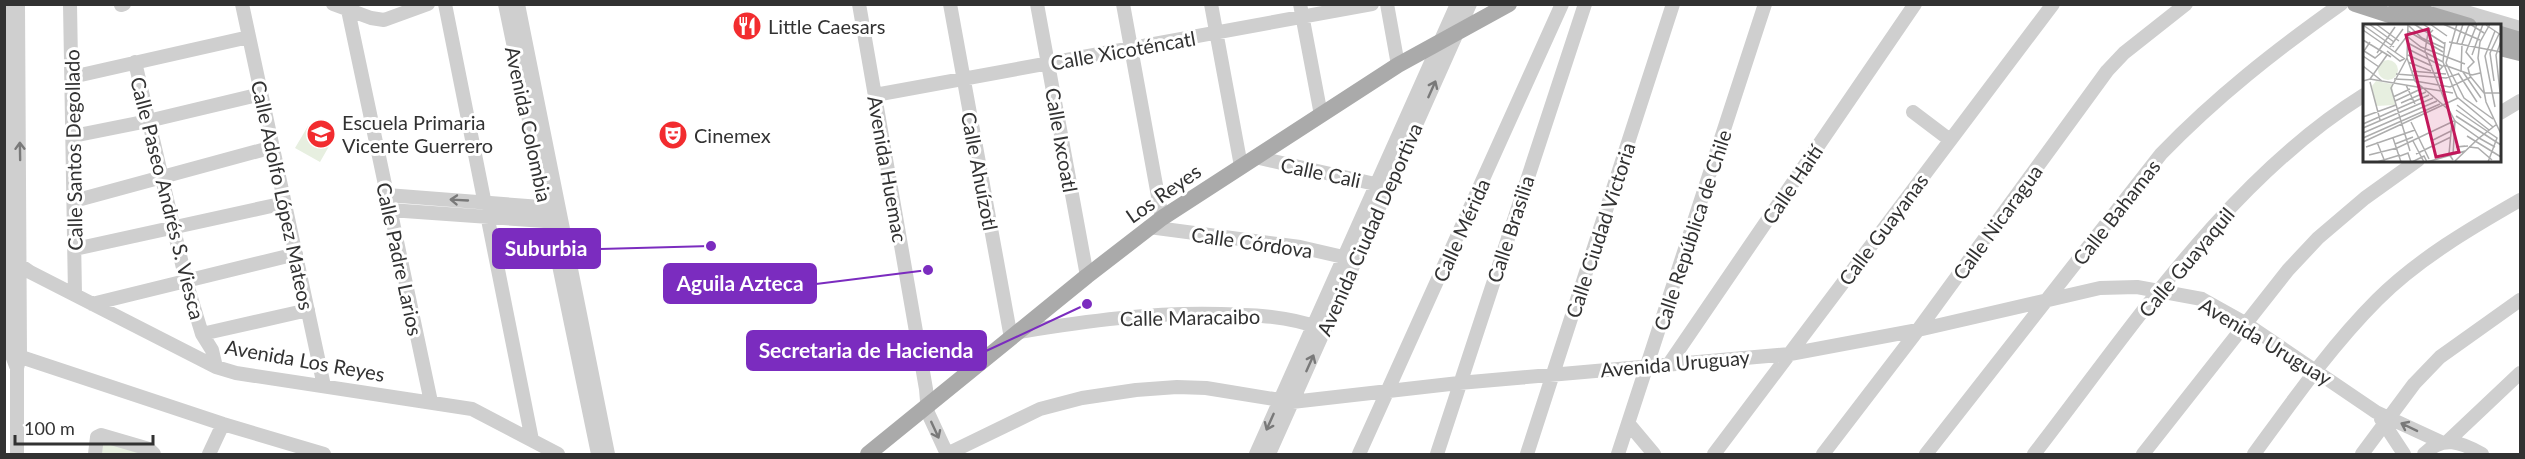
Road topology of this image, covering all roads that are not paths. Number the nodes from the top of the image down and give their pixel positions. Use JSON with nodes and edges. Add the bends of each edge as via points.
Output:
{"nodes":[{"id":1,"x":6,"y":4,"type":"edge"},
{"id":2,"x":18,"y":4,"type":"edge"},
{"id":3,"x":70,"y":4,"type":"edge"},
{"id":4,"x":242,"y":4,"type":"edge"},
{"id":5,"x":333,"y":4,"type":"edge"},
{"id":6,"x":428,"y":4,"type":"edge"},
{"id":7,"x":445,"y":4,"type":"edge"},
{"id":8,"x":505,"y":4,"type":"edge"},
{"id":9,"x":518,"y":4,"type":"edge"},
{"id":10,"x":859,"y":4,"type":"edge"},
{"id":11,"x":950,"y":4,"type":"edge"},
{"id":12,"x":1037,"y":4,"type":"edge"},
{"id":13,"x":1123,"y":4,"type":"edge"},
{"id":14,"x":1211,"y":4,"type":"edge"},
{"id":15,"x":1372,"y":4,"type":"edge"},
{"id":16,"x":1387,"y":4,"type":"edge"},
{"id":17,"x":1457,"y":4,"type":"edge"},
{"id":18,"x":1470,"y":4,"type":"edge"},
{"id":19,"x":1509,"y":4,"type":"edge"},
{"id":20,"x":1562,"y":4,"type":"edge"},
{"id":21,"x":1585,"y":4,"type":"edge"},
{"id":22,"x":1673,"y":4,"type":"edge"},
{"id":23,"x":1765,"y":4,"type":"edge"},
{"id":24,"x":1915,"y":4,"type":"edge"},
{"id":25,"x":2054,"y":4,"type":"edge"},
{"id":26,"x":2186,"y":4,"type":"edge"},
{"id":27,"x":2341,"y":4,"type":"edge"},
{"id":28,"x":2355,"y":4,"type":"edge"},
{"id":29,"x":2396,"y":4,"type":"edge"},
{"id":30,"x":2439,"y":4,"type":"edge"},
{"id":31,"x":2479,"y":4,"type":"edge"},
{"id":32,"x":348,"y":10,"type":"junction"},
{"id":33,"x":1302,"y":11,"type":"edge"},
{"id":34,"x":2417,"y":24,"type":"edge"},
{"id":35,"x":2462,"y":24,"type":"edge"},
{"id":36,"x":2488,"y":24,"type":"edge"},
{"id":37,"x":2493,"y":24,"type":"edge"},
{"id":38,"x":2501,"y":27,"type":"edge"},
{"id":39,"x":2520,"y":28,"type":"edge"},
{"id":40,"x":2501,"y":30,"type":"edge"},
{"id":41,"x":6,"y":32,"type":"edge"},
{"id":42,"x":1216,"y":33,"type":"junction"},
{"id":43,"x":1457,"y":34,"type":"junction"},
{"id":44,"x":249,"y":37,"type":"junction"},
{"id":45,"x":2520,"y":40,"type":"edge"},
{"id":46,"x":1438,"y":44,"type":"junction"},
{"id":47,"x":1131,"y":48,"type":"junction"},
{"id":48,"x":2501,"y":48,"type":"edge"},
{"id":49,"x":2520,"y":53,"type":"edge"},
{"id":50,"x":135,"y":62,"type":"junction"},
{"id":51,"x":1048,"y":63,"type":"junction"},
{"id":52,"x":1398,"y":65,"type":"junction"},
{"id":53,"x":72,"y":77,"type":"junction"},
{"id":54,"x":963,"y":79,"type":"junction"},
{"id":55,"x":261,"y":94,"type":"junction"},
{"id":56,"x":875,"y":95,"type":"junction"},
{"id":57,"x":2363,"y":96,"type":"edge"},
{"id":58,"x":2520,"y":101,"type":"edge"},
{"id":59,"x":1913,"y":112,"type":"dead end"},
{"id":60,"x":2501,"y":112,"type":"edge"},
{"id":61,"x":1321,"y":115,"type":"junction"},
{"id":62,"x":148,"y":121,"type":"junction"},
{"id":63,"x":6,"y":122,"type":"edge"},
{"id":64,"x":73,"y":136,"type":"junction"},
{"id":65,"x":1950,"y":140,"type":"junction"},
{"id":66,"x":273,"y":147,"type":"junction"},
{"id":67,"x":1248,"y":162,"type":"junction"},
{"id":68,"x":2415,"y":162,"type":"edge"},
{"id":69,"x":161,"y":177,"type":"junction"},
{"id":70,"x":1382,"y":186,"type":"junction"},
{"id":71,"x":387,"y":195,"type":"junction"},
{"id":72,"x":2520,"y":200,"type":"edge"},
{"id":73,"x":74,"y":201,"type":"junction"},
{"id":74,"x":484,"y":201,"type":"junction"},
{"id":75,"x":285,"y":203,"type":"junction"},
{"id":76,"x":7,"y":206,"type":"edge"},
{"id":77,"x":553,"y":208,"type":"junction"},
{"id":78,"x":390,"y":210,"type":"junction"},
{"id":79,"x":487,"y":216,"type":"junction"},
{"id":80,"x":556,"y":222,"type":"junction"},
{"id":81,"x":1156,"y":223,"type":"junction"},
{"id":82,"x":172,"y":227,"type":"junction"},
{"id":83,"x":75,"y":249,"type":"junction"},
{"id":84,"x":296,"y":254,"type":"junction"},
{"id":85,"x":1349,"y":258,"type":"junction"},
{"id":86,"x":12,"y":259,"type":"edge"},
{"id":87,"x":1086,"y":276,"type":"junction"},
{"id":88,"x":186,"y":281,"type":"junction"},
{"id":89,"x":2161,"y":290,"type":"junction"},
{"id":90,"x":75,"y":295,"type":"junction"},
{"id":91,"x":2048,"y":300,"type":"junction"},
{"id":92,"x":2520,"y":300,"type":"edge"},
{"id":93,"x":92,"y":304,"type":"junction"},
{"id":94,"x":308,"y":310,"type":"junction"},
{"id":95,"x":2245,"y":323,"type":"junction"},
{"id":96,"x":1318,"y":328,"type":"junction"},
{"id":97,"x":1918,"y":330,"type":"junction"},
{"id":98,"x":202,"y":334,"type":"junction"},
{"id":99,"x":1015,"y":335,"type":"junction"},
{"id":100,"x":1790,"y":354,"type":"junction"},
{"id":101,"x":13,"y":357,"type":"edge"},
{"id":102,"x":1669,"y":364,"type":"junction"},
{"id":103,"x":1647,"y":366,"type":"junction"},
{"id":104,"x":216,"y":367,"type":"junction"},
{"id":105,"x":2317,"y":370,"type":"junction"},
{"id":106,"x":2520,"y":373,"type":"edge"},
{"id":107,"x":1554,"y":374,"type":"junction"},
{"id":108,"x":1459,"y":383,"type":"junction"},
{"id":109,"x":324,"y":386,"type":"junction"},
{"id":110,"x":1389,"y":392,"type":"junction"},
{"id":111,"x":1286,"y":401,"type":"junction"},
{"id":112,"x":431,"y":402,"type":"junction"},
{"id":113,"x":928,"y":404,"type":"junction"},
{"id":114,"x":11,"y":418,"type":"edge"},
{"id":115,"x":2383,"y":418,"type":"junction"},
{"id":116,"x":1628,"y":423,"type":"junction"},
{"id":117,"x":223,"y":424,"type":"junction"},
{"id":118,"x":532,"y":441,"type":"junction"},
{"id":119,"x":2445,"y":442,"type":"junction"},
{"id":120,"x":306,"y":452,"type":"edge"},
{"id":121,"x":874,"y":452,"type":"edge"},
{"id":122,"x":17,"y":454,"type":"edge"},
{"id":123,"x":95,"y":454,"type":"edge"},
{"id":124,"x":154,"y":454,"type":"edge"},
{"id":125,"x":209,"y":454,"type":"edge"},
{"id":126,"x":324,"y":454,"type":"edge"},
{"id":127,"x":558,"y":454,"type":"edge"},
{"id":128,"x":598,"y":454,"type":"edge"},
{"id":129,"x":608,"y":454,"type":"edge"},
{"id":130,"x":947,"y":454,"type":"edge"},
{"id":131,"x":1256,"y":454,"type":"edge"},
{"id":132,"x":1269,"y":454,"type":"edge"},
{"id":133,"x":1359,"y":454,"type":"edge"},
{"id":134,"x":1437,"y":454,"type":"edge"},
{"id":135,"x":1527,"y":454,"type":"edge"},
{"id":136,"x":1618,"y":454,"type":"edge"},
{"id":137,"x":1654,"y":454,"type":"edge"},
{"id":138,"x":1714,"y":454,"type":"edge"},
{"id":139,"x":1823,"y":454,"type":"edge"},
{"id":140,"x":1926,"y":454,"type":"edge"},
{"id":141,"x":2034,"y":454,"type":"edge"},
{"id":142,"x":2143,"y":454,"type":"edge"},
{"id":143,"x":2254,"y":454,"type":"edge"},
{"id":144,"x":2362,"y":454,"type":"edge"},
{"id":145,"x":2404,"y":454,"type":"edge"},
{"id":146,"x":2424,"y":454,"type":"edge"},
{"id":147,"x":2482,"y":454,"type":"edge"}],
"edges":[{"from":1,"to":41,"type":"street"},
{"from":86,"to":2,"type":"street","one_way":true},
{"from":3,"to":53,"type":"street","name":"Calle Santos Degollado"},
{"from":4,"to":44,"type":"street","name":"Calle Adolfo López Mateos"},
{"from":5,"to":32,"type":"street"},
{"from":6,"to":32,"type":"street","via":[[378,19]]},
{"from":7,"to":74,"type":"street"},
{"from":8,"to":77,"type":"street","name":"Avenida Colombia"},
{"from":9,"to":77,"type":"street","name":"Avenida Colombia"},
{"from":10,"to":56,"type":"street","name":"Avenida Huemac"},
{"from":11,"to":54,"type":"street","name":"Calle Ahuízotl"},
{"from":12,"to":51,"type":"street","name":"Calle Ixcoatl"},
{"from":13,"to":47,"type":"street"},
{"from":14,"to":42,"type":"street"},
{"from":15,"to":33,"type":"street","name":"Calle Xicoténcatl"},
{"from":16,"to":52,"type":"street"},
{"from":17,"to":46,"type":"street","name":"Avenida Ciudad Deportiva"},
{"from":18,"to":43,"type":"street","name":"Avenida Ciudad Deportiva"},
{"from":19,"to":43,"type":"main road","name":"Los Reyes"},
{"from":20,"to":110,"type":"street","name":"Calle Mérida"},
{"from":21,"to":108,"type":"street","name":"Calle Brasilia"},
{"from":22,"to":107,"type":"street","name":"Calle Ciudad Victoria"},
{"from":23,"to":103,"type":"street","name":"Calle República de Chile"},
{"from":24,"to":102,"type":"street","name":"Calle Haití"},
{"from":25,"to":65,"type":"street","name":"Calle Guayanas"},
{"from":26,"to":97,"type":"street","name":"Calle Nicaragua","via":[[2107,71]]},
{"from":27,"to":91,"type":"street","name":"Calle Bahamas","via":[[2282,45],[2197,116],[2155,163]]},
{"from":28,"to":34,"type":"main road"},
{"from":29,"to":35,"type":"main road"},
{"from":30,"to":36,"type":"street"},
{"from":31,"to":37,"type":"street"},
{"from":32,"to":71,"type":"street","name":"Calle Padre Larios"},
{"from":33,"to":42,"type":"street","name":"Calle Xicoténcatl"},
{"from":33,"to":61,"type":"street"},
{"from":38,"to":39,"type":"street"},
{"from":40,"to":45,"type":"main road"},
{"from":41,"to":63,"type":"street"},
{"from":42,"to":47,"type":"street","name":"Calle Xicoténcatl"},
{"from":42,"to":67,"type":"street"},
{"from":43,"to":46,"type":"main road","name":"Los Reyes"},
{"from":70,"to":43,"type":"street","name":"Avenida Ciudad Deportiva","one_way":true},
{"from":44,"to":50,"type":"street"},
{"from":44,"to":55,"type":"street","name":"Calle Adolfo López Mateos"},
{"from":46,"to":52,"type":"main road","name":"Los Reyes"},
{"from":46,"to":70,"type":"street","name":"Avenida Ciudad Deportiva"},
{"from":47,"to":51,"type":"street","name":"Calle Xicoténcatl"},
{"from":47,"to":81,"type":"street"},
{"from":48,"to":49,"type":"main road"},
{"from":50,"to":53,"type":"street"},
{"from":50,"to":62,"type":"street","name":"Calle Paseo Andrés S. Viesca"},
{"from":51,"to":54,"type":"street","name":"Calle Xicoténcatl"},
{"from":51,"to":87,"type":"street","name":"Calle Ixcoatl"},
{"from":52,"to":61,"type":"main road","name":"Los Reyes"},
{"from":53,"to":64,"type":"street","name":"Calle Santos Degollado"},
{"from":54,"to":56,"type":"street","name":"Calle Xicoténcatl"},
{"from":54,"to":99,"type":"street","name":"Calle Ahuízotl"},
{"from":55,"to":62,"type":"street"},
{"from":55,"to":66,"type":"street","name":"Calle Adolfo López Mateos"},
{"from":56,"to":113,"type":"street","name":"Avenida Huemac"},
{"from":57,"to":89,"type":"street","name":"Calle Guayaquil","via":[[2256,179]]},
{"from":58,"to":60,"type":"street"},
{"from":59,"to":65,"type":"street"},
{"from":61,"to":67,"type":"main road","name":"Los Reyes"},
{"from":62,"to":64,"type":"street"},
{"from":62,"to":69,"type":"street","name":"Calle Paseo Andrés S. Viesca"},
{"from":63,"to":76,"type":"street"},
{"from":64,"to":73,"type":"street","name":"Calle Santos Degollado"},
{"from":65,"to":100,"type":"street","name":"Calle Guayanas"},
{"from":66,"to":69,"type":"street"},
{"from":66,"to":75,"type":"street","name":"Calle Adolfo López Mateos"},
{"from":67,"to":70,"type":"street","name":"Calle Cali"},
{"from":67,"to":81,"type":"main road","name":"Los Reyes"},
{"from":68,"to":95,"type":"street","via":[[2318,238]]},
{"from":69,"to":73,"type":"street"},
{"from":69,"to":82,"type":"street","name":"Calle Paseo Andrés S. Viesca"},
{"from":70,"to":85,"type":"street","name":"Avenida Ciudad Deportiva"},
{"from":74,"to":71,"type":"street","one_way":true},
{"from":71,"to":78,"type":"street","name":"Calle Padre Larios"},
{"from":72,"to":105,"type":"street","via":[[2473,227],[2379,298]]},
{"from":73,"to":83,"type":"street","name":"Calle Santos Degollado"},
{"from":74,"to":77,"type":"street"},
{"from":74,"to":79,"type":"street"},
{"from":75,"to":82,"type":"street"},
{"from":75,"to":84,"type":"street","name":"Calle Adolfo López Mateos"},
{"from":76,"to":86,"type":"street"},
{"from":77,"to":80,"type":"street","name":"Avenida Colombia"},
{"from":78,"to":79,"type":"street"},
{"from":78,"to":112,"type":"street","name":"Calle Padre Larios"},
{"from":79,"to":80,"type":"street"},
{"from":79,"to":118,"type":"street"},
{"from":80,"to":128,"type":"street","name":"Avenida Colombia"},
{"from":80,"to":129,"type":"street","name":"Avenida Colombia"},
{"from":81,"to":85,"type":"street","name":"Calle Córdova"},
{"from":81,"to":87,"type":"main road","name":"Los Reyes"},
{"from":82,"to":83,"type":"street"},
{"from":82,"to":88,"type":"street","name":"Calle Paseo Andrés S. Viesca"},
{"from":83,"to":90,"type":"street","name":"Calle Santos Degollado"},
{"from":84,"to":88,"type":"street"},
{"from":84,"to":94,"type":"street","name":"Calle Adolfo López Mateos"},
{"from":85,"to":96,"type":"street","name":"Avenida Ciudad Deportiva"},
{"from":86,"to":90,"type":"street","name":"Avenida Los Reyes"},
{"from":86,"to":101,"type":"street"},
{"from":87,"to":99,"type":"main road","name":"Los Reyes"},
{"from":88,"to":93,"type":"street"},
{"from":88,"to":98,"type":"street","name":"Calle Paseo Andrés S. Viesca"},
{"from":89,"to":91,"type":"street","name":"Avenida Uruguay","via":[[2118,286]]},
{"from":89,"to":95,"type":"street","name":"Avenida Uruguay","via":[[2202,299]]},
{"from":89,"to":141,"type":"street","name":"Calle Guayaquil"},
{"from":90,"to":93,"type":"street","name":"Avenida Los Reyes"},
{"from":91,"to":97,"type":"street","name":"Avenida Uruguay"},
{"from":91,"to":140,"type":"street","name":"Calle Bahamas"},
{"from":92,"to":115,"type":"street","via":[[2440,357]]},
{"from":93,"to":104,"type":"street","name":"Avenida Los Reyes"},
{"from":94,"to":98,"type":"street"},
{"from":94,"to":109,"type":"street","name":"Calle Adolfo López Mateos"},
{"from":95,"to":105,"type":"street","name":"Avenida Uruguay"},
{"from":95,"to":142,"type":"street"},
{"from":96,"to":99,"type":"street","name":"Calle Maracaibo","via":[[1266,315],[1150,314],[1088,320]]},
{"from":96,"to":111,"type":"street","name":"Avenida Ciudad Deportiva"},
{"from":97,"to":100,"type":"street","name":"Avenida Uruguay"},
{"from":97,"to":139,"type":"street","name":"Calle Nicaragua"},
{"from":98,"to":104,"type":"street","name":"Calle Paseo Andrés S. Viesca"},
{"from":99,"to":113,"type":"main road","name":"Los Reyes"},
{"from":100,"to":102,"type":"street","name":"Avenida Uruguay"},
{"from":100,"to":138,"type":"street","name":"Calle Guayanas"},
{"from":101,"to":114,"type":"street"},
{"from":101,"to":117,"type":"street"},
{"from":102,"to":103,"type":"street","name":"Avenida Uruguay"},
{"from":103,"to":107,"type":"street","name":"Avenida Uruguay"},
{"from":103,"to":116,"type":"street","name":"Calle República de Chile"},
{"from":104,"to":109,"type":"street","name":"Avenida Los Reyes"},
{"from":105,"to":115,"type":"street","name":"Avenida Uruguay"},
{"from":105,"to":143,"type":"street"},
{"from":106,"to":119,"type":"street"},
{"from":107,"to":108,"type":"street","name":"Avenida Uruguay"},
{"from":107,"to":135,"type":"street","name":"Calle Ciudad Victoria"},
{"from":108,"to":110,"type":"street","name":"Avenida Uruguay"},
{"from":108,"to":134,"type":"street","name":"Calle Brasilia"},
{"from":109,"to":112,"type":"street","name":"Avenida Los Reyes"},
{"from":110,"to":111,"type":"street","name":"Avenida Uruguay"},
{"from":110,"to":133,"type":"street","name":"Calle Mérida"},
{"from":111,"to":130,"type":"street","name":"Avenida Uruguay","via":[[1177,387],[1082,398],[1040,409]]},
{"from":111,"to":131,"type":"street","name":"Avenida Ciudad Deportiva","one_way":true},
{"from":111,"to":132,"type":"street","name":"Avenida Ciudad Deportiva"},
{"from":112,"to":118,"type":"street","name":"Avenida Los Reyes","via":[[472,409]]},
{"from":113,"to":121,"type":"main road","name":"Los Reyes"},
{"from":113,"to":130,"type":"street","name":"Avenida Huemac","one_way":true,"via":[[928,414]]},
{"from":114,"to":122,"type":"street"},
{"from":119,"to":115,"type":"street","name":"Avenida Uruguay","one_way":true},
{"from":115,"to":144,"type":"street"},
{"from":115,"to":145,"type":"street","name":"Avenida Uruguay"},
{"from":116,"to":136,"type":"street","name":"Calle República de Chile"},
{"from":116,"to":137,"type":"street"},
{"from":117,"to":120,"type":"street"},
{"from":117,"to":125,"type":"street"},
{"from":118,"to":127,"type":"street","name":"Avenida Los Reyes"},
{"from":119,"to":146,"type":"street"},
{"from":119,"to":147,"type":"street","name":"Avenida Uruguay","via":[[2458,442]]},
{"from":120,"to":126,"type":"street"},
{"from":123,"to":124,"type":"street","via":[[97,437],[101,435],[149,449]]}]}
